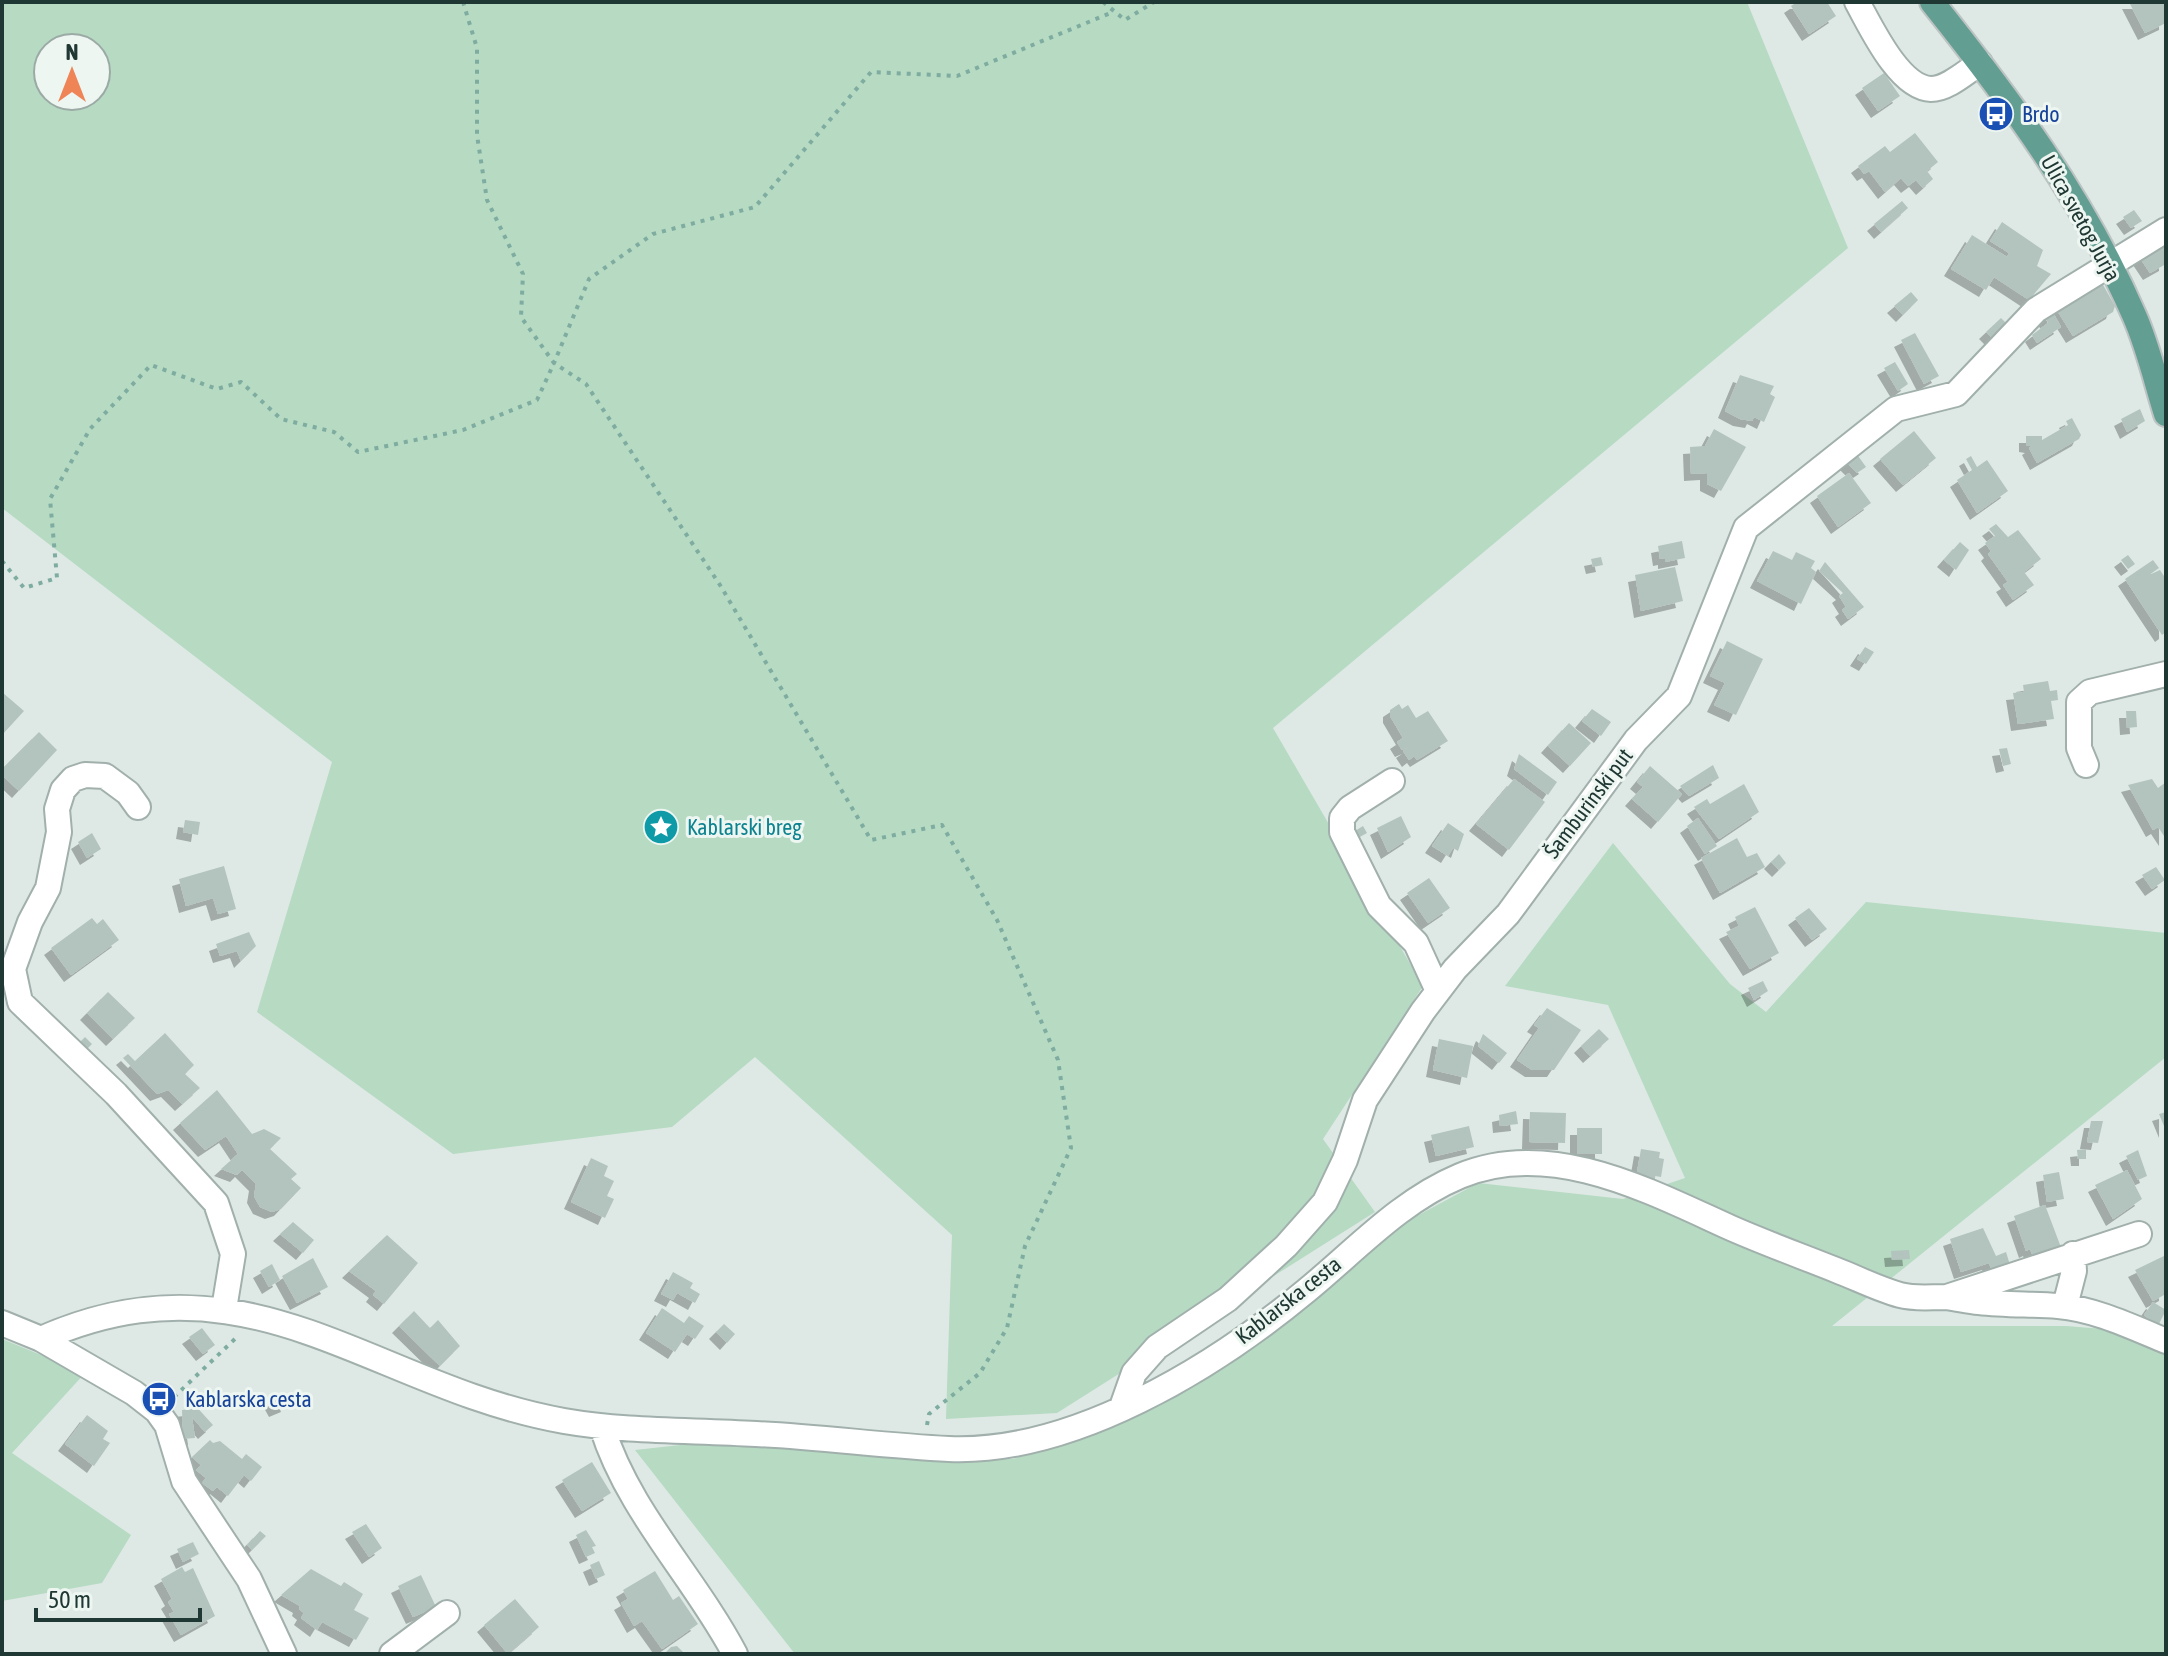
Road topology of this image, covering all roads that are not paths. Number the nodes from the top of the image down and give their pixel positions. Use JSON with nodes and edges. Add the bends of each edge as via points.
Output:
{"nodes":[{"id":1,"x":1857,"y":2,"type":"edge"},
{"id":2,"x":1932,"y":2,"type":"edge"},
{"id":3,"x":1980,"y":63,"type":"junction"},
{"id":4,"x":2166,"y":230,"type":"edge"},
{"id":5,"x":2107,"y":264,"type":"junction"},
{"id":6,"x":2166,"y":414,"type":"edge"},
{"id":7,"x":2166,"y":674,"type":"edge"},
{"id":8,"x":2086,"y":765,"type":"dead end"},
{"id":9,"x":1392,"y":781,"type":"dead end"},
{"id":10,"x":138,"y":807,"type":"dead end"},
{"id":11,"x":1438,"y":991,"type":"junction"},
{"id":12,"x":2139,"y":1234,"type":"dead end"},
{"id":13,"x":2073,"y":1254,"type":"junction"},
{"id":14,"x":1947,"y":1297,"type":"junction"},
{"id":15,"x":2065,"y":1306,"type":"junction"},
{"id":16,"x":224,"y":1309,"type":"junction"},
{"id":17,"x":2,"y":1323,"type":"edge"},
{"id":18,"x":41,"y":1339,"type":"junction"},
{"id":19,"x":2166,"y":1341,"type":"edge"},
{"id":20,"x":1122,"y":1407,"type":"junction"},
{"id":21,"x":602,"y":1427,"type":"junction"},
{"id":22,"x":447,"y":1613,"type":"dead end"},
{"id":23,"x":284,"y":1654,"type":"edge"},
{"id":24,"x":392,"y":1654,"type":"edge"},
{"id":25,"x":735,"y":1654,"type":"edge"}],
"edges":[{"from":1,"to":3,"type":"street","via":[[1891,60],[1919,86],[1946,85]]},
{"from":2,"to":3,"type":"main road","name":"Ulica svetog Jurja"},
{"from":3,"to":5,"type":"main road","name":"Ulica svetog Jurja","via":[[2055,165]]},
{"from":4,"to":5,"type":"street","name":"Šamburinski put"},
{"from":5,"to":6,"type":"main road","name":"Ulica svetog Jurja","via":[[2135,316]]},
{"from":5,"to":11,"type":"street","name":"Šamburinski put","via":[[2036,310],[1956,394],[1896,409],[1746,528],[1679,696],[1636,740],[1508,914]]},
{"from":7,"to":8,"type":"street","via":[[2090,692],[2079,702],[2079,748]]},
{"from":9,"to":11,"type":"street","via":[[1350,808],[1342,818],[1342,832],[1379,906],[1416,943]]},
{"from":10,"to":16,"type":"street","via":[[105,776],[85,775],[63,790],[48,888],[13,969],[20,1002],[116,1094],[216,1203],[233,1254]]},
{"from":11,"to":20,"type":"street","name":"Šamburinski put","via":[[1365,1100],[1325,1202],[1228,1299],[1157,1347],[1134,1373]]},
{"from":12,"to":13,"type":"street","name":"Kablarska cesta"},
{"from":13,"to":14,"type":"street","name":"Kablarska cesta"},
{"from":13,"to":15,"type":"street"},
{"from":14,"to":15,"type":"street","name":"Kablarska cesta"},
{"from":14,"to":20,"type":"street","name":"Kablarska cesta","via":[[1900,1295],[1598,1173],[1514,1163],[1464,1174],[1429,1191],[1301,1295],[1208,1361]]},
{"from":15,"to":19,"type":"street","name":"Kablarska cesta"},
{"from":16,"to":18,"type":"street","name":"Kablarska cesta","via":[[146,1311],[90,1320]]},
{"from":16,"to":21,"type":"street","name":"Kablarska cesta","via":[[313,1331],[503,1407]]},
{"from":17,"to":18,"type":"street"},
{"from":18,"to":23,"type":"street","via":[[134,1393],[159,1414],[184,1481],[249,1579]]},
{"from":20,"to":21,"type":"street","name":"Kablarska cesta","via":[[1049,1437],[1005,1448]]},
{"from":21,"to":25,"type":"street","via":[[621,1473],[714,1613]]},
{"from":22,"to":24,"type":"street"}]}
